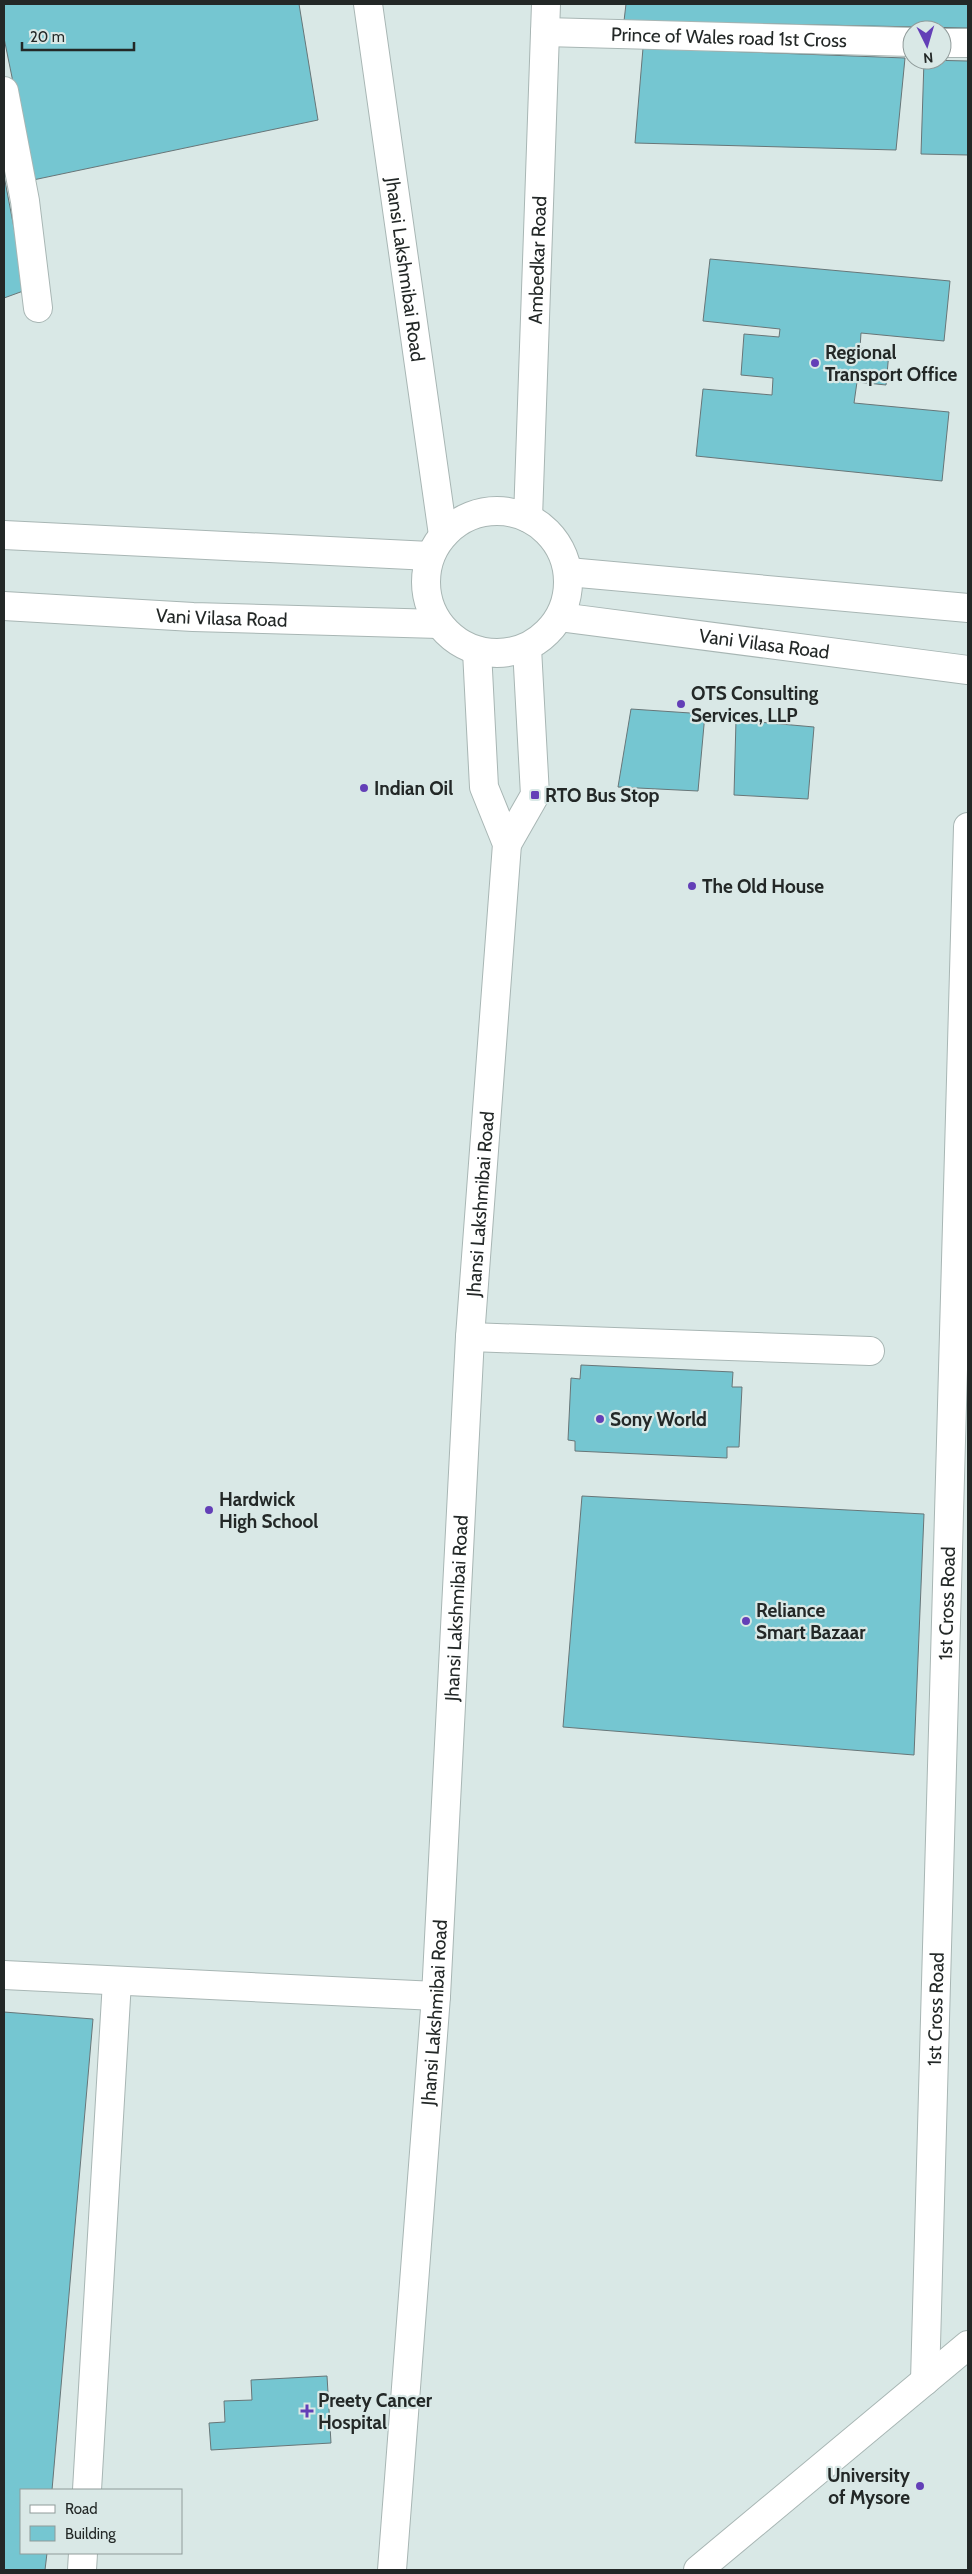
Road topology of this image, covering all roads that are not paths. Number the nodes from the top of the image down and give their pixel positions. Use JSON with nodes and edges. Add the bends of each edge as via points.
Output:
{"nodes":[{"id":1,"x":368,"y":4,"type":"edge"},
{"id":2,"x":546,"y":4,"type":"edge"},
{"id":3,"x":544,"y":32,"type":"junction"},
{"id":4,"x":902,"y":42,"type":"edge"},
{"id":5,"x":952,"y":43,"type":"edge"},
{"id":6,"x":968,"y":43,"type":"edge"},
{"id":7,"x":4,"y":91,"type":"edge"},
{"id":8,"x":38,"y":308,"type":"dead end"},
{"id":9,"x":528,"y":518,"type":"junction"},
{"id":10,"x":4,"y":535,"type":"edge"},
{"id":11,"x":436,"y":545,"type":"junction"},
{"id":12,"x":568,"y":572,"type":"junction"},
{"id":13,"x":4,"y":606,"type":"edge"},
{"id":14,"x":968,"y":608,"type":"edge"},
{"id":15,"x":560,"y":617,"type":"junction"},
{"id":16,"x":439,"y":624,"type":"junction"},
{"id":17,"x":527,"y":648,"type":"junction"},
{"id":18,"x":477,"y":651,"type":"junction"},
{"id":19,"x":968,"y":670,"type":"edge"},
{"id":20,"x":968,"y":827,"type":"edge"},
{"id":21,"x":507,"y":844,"type":"junction"},
{"id":22,"x":470,"y":1337,"type":"junction"},
{"id":23,"x":870,"y":1351,"type":"dead end"},
{"id":24,"x":4,"y":1974,"type":"edge"},
{"id":25,"x":117,"y":1981,"type":"junction"},
{"id":26,"x":436,"y":1996,"type":"junction"},
{"id":27,"x":968,"y":2345,"type":"edge"},
{"id":28,"x":925,"y":2381,"type":"junction"},
{"id":29,"x":87,"y":2489,"type":"edge"},
{"id":30,"x":83,"y":2554,"type":"edge"},
{"id":31,"x":82,"y":2570,"type":"edge"},
{"id":32,"x":392,"y":2570,"type":"edge"},
{"id":33,"x":698,"y":2570,"type":"edge"}],
"edges":[{"from":1,"to":11,"type":"main road","name":"Jhansi Lakshmibai Road"},
{"from":2,"to":3,"type":"main road","name":"Ambedkar Road"},
{"from":3,"to":4,"type":"main road","name":"Prince of Wales road 1st Cross"},
{"from":3,"to":9,"type":"main road","name":"Ambedkar Road"},
{"from":5,"to":6,"type":"main road"},
{"from":7,"to":8,"type":"main road","via":[[25,201]]},
{"from":9,"to":11,"type":"main road","via":[[506,511],[482,512],[460,521]]},
{"from":9,"to":12,"type":"main road","via":[[547,530],[561,549]]},
{"from":10,"to":11,"type":"main road"},
{"from":11,"to":16,"type":"main road","via":[[425,579],[428,602]]},
{"from":12,"to":14,"type":"main road"},
{"from":12,"to":15,"type":"main road","via":[[568,595]]},
{"from":13,"to":16,"type":"main road","name":"Vani Vilasa Road","via":[[193,617]]},
{"from":15,"to":17,"type":"main road","via":[[546,635]]},
{"from":15,"to":19,"type":"main road","name":"Vani Vilasa Road"},
{"from":16,"to":18,"type":"main road","via":[[456,641]]},
{"from":17,"to":18,"type":"main road","via":[[494,654]]},
{"from":17,"to":21,"type":"main road","via":[[535,795]]},
{"from":18,"to":21,"type":"main road","name":"Jhansi Lakshmibai Road","via":[[484,787]]},
{"from":20,"to":28,"type":"main road","name":"1st Cross Road"},
{"from":21,"to":22,"type":"main road","name":"Jhansi Lakshmibai Road"},
{"from":22,"to":23,"type":"main road"},
{"from":22,"to":26,"type":"main road","name":"Jhansi Lakshmibai Road"},
{"from":24,"to":25,"type":"main road"},
{"from":25,"to":26,"type":"main road"},
{"from":25,"to":29,"type":"main road"},
{"from":26,"to":32,"type":"main road","name":"Jhansi Lakshmibai Road"},
{"from":27,"to":28,"type":"main road"},
{"from":28,"to":33,"type":"main road"},
{"from":30,"to":31,"type":"main road"}]}
